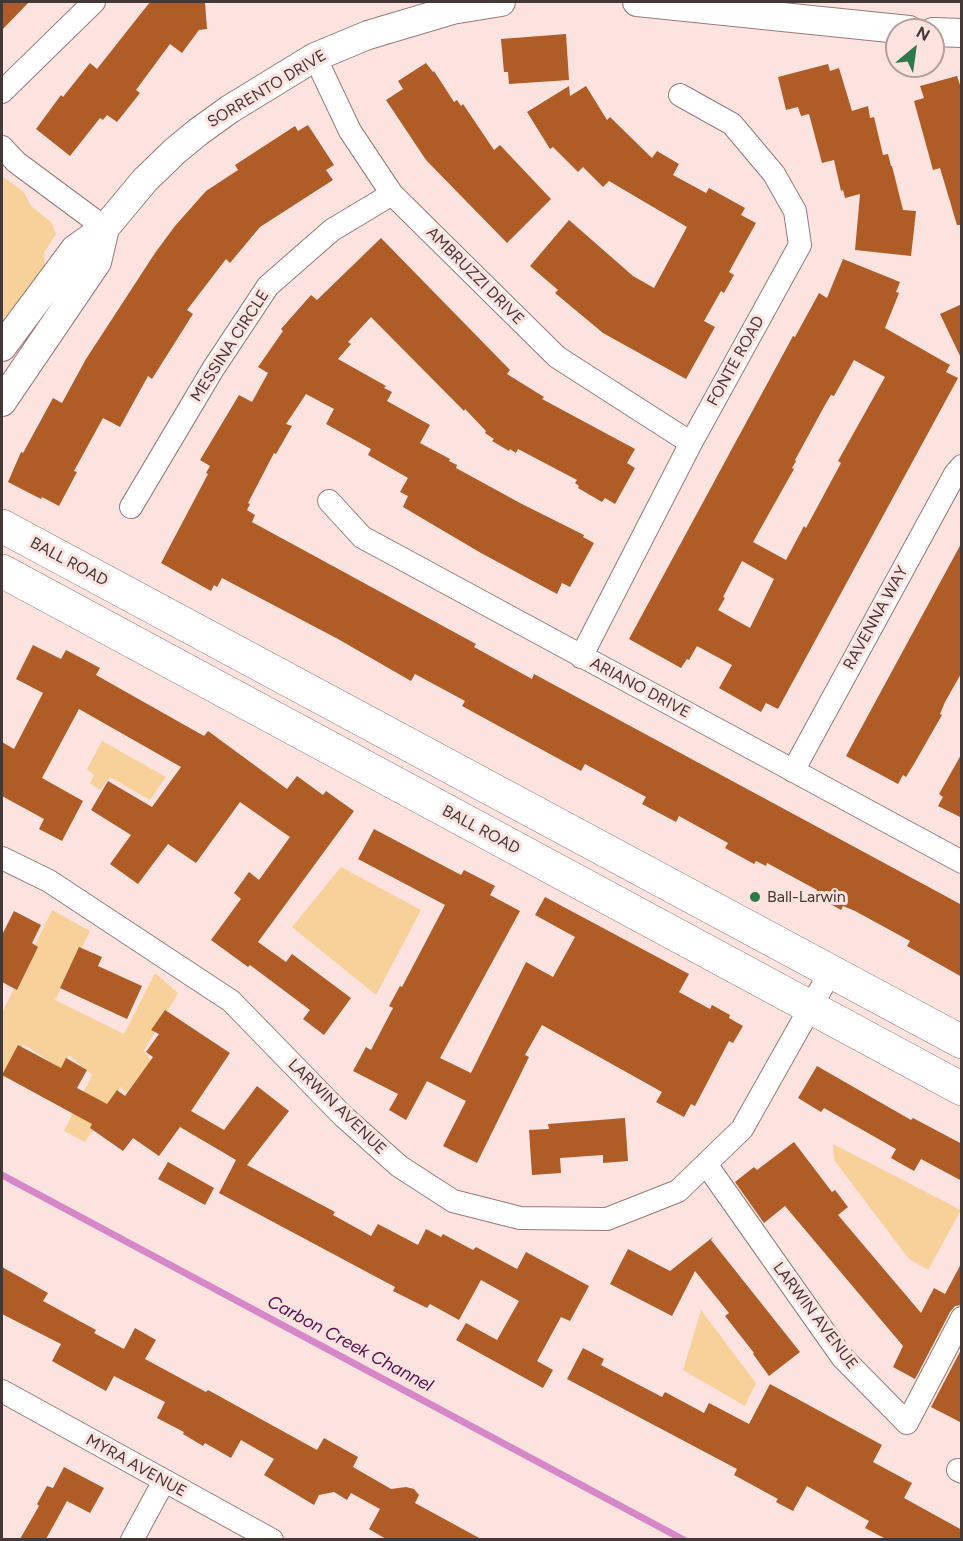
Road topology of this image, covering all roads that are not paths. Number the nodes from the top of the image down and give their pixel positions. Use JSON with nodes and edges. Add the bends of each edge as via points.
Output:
{"nodes":[{"id":1,"x":94,"y":2,"type":"edge"},
{"id":2,"x":501,"y":2,"type":"edge"},
{"id":3,"x":637,"y":2,"type":"edge"},
{"id":4,"x":885,"y":28,"type":"edge"},
{"id":5,"x":945,"y":32,"type":"edge"},
{"id":6,"x":962,"y":33,"type":"edge"},
{"id":7,"x":315,"y":57,"type":"junction"},
{"id":8,"x":2,"y":92,"type":"edge"},
{"id":9,"x":680,"y":94,"type":"dead end"},
{"id":10,"x":2,"y":147,"type":"edge"},
{"id":11,"x":392,"y":194,"type":"junction"},
{"id":12,"x":105,"y":228,"type":"junction"},
{"id":13,"x":2,"y":347,"type":"edge"},
{"id":14,"x":2,"y":402,"type":"edge"},
{"id":15,"x":691,"y":443,"type":"junction"},
{"id":16,"x":962,"y":466,"type":"edge"},
{"id":17,"x":328,"y":501,"type":"dead end"},
{"id":18,"x":131,"y":507,"type":"dead end"},
{"id":19,"x":2,"y":526,"type":"edge"},
{"id":20,"x":2,"y":571,"type":"edge"},
{"id":21,"x":581,"y":657,"type":"junction"},
{"id":22,"x":793,"y":771,"type":"junction"},
{"id":23,"x":2,"y":858,"type":"edge"},
{"id":24,"x":962,"y":862,"type":"edge"},
{"id":25,"x":831,"y":971,"type":"junction"},
{"id":26,"x":810,"y":1007,"type":"junction"},
{"id":27,"x":962,"y":1042,"type":"edge"},
{"id":28,"x":962,"y":1089,"type":"edge"},
{"id":29,"x":706,"y":1164,"type":"junction"},
{"id":30,"x":962,"y":1318,"type":"edge"},
{"id":31,"x":2,"y":1391,"type":"edge"},
{"id":32,"x":164,"y":1481,"type":"junction"},
{"id":33,"x":132,"y":1539,"type":"edge"},
{"id":34,"x":272,"y":1539,"type":"edge"}],
"edges":[{"from":1,"to":8,"type":"street"},
{"from":2,"to":7,"type":"street","name":"SORRENTO DRIVE","via":[[417,19]]},
{"from":3,"to":4,"type":"street"},
{"from":5,"to":6,"type":"street"},
{"from":7,"to":11,"type":"street","name":"AMBRUZZI DRIVE","via":[[350,131]]},
{"from":7,"to":12,"type":"street","name":"SORRENTO DRIVE","via":[[198,132],[145,180]]},
{"from":9,"to":15,"type":"street","name":"FONTE ROAD","via":[[732,124],[774,174],[795,211],[800,245]]},
{"from":10,"to":12,"type":"street","via":[[16,162]]},
{"from":11,"to":15,"type":"street","name":"AMBRUZZI DRIVE","via":[[557,357]]},
{"from":11,"to":18,"type":"street","name":"MESSINA CIRCLE","via":[[332,230],[268,286],[213,369]]},
{"from":12,"to":13,"type":"street","name":"SORRENTO DRIVE","via":[[75,249]]},
{"from":12,"to":14,"type":"street","name":"SORRENTO DRIVE","via":[[97,262]]},
{"from":15,"to":21,"type":"street","name":"FONTE ROAD"},
{"from":16,"to":22,"type":"street","name":"RAVENNA WAY"},
{"from":17,"to":21,"type":"street","name":"ARIANO DRIVE","via":[[362,537]]},
{"from":19,"to":25,"type":"main road","name":"BALL ROAD"},
{"from":20,"to":26,"type":"main road","name":"BALL ROAD"},
{"from":21,"to":22,"type":"street","name":"ARIANO DRIVE"},
{"from":22,"to":24,"type":"street","name":"ARIANO DRIVE"},
{"from":23,"to":29,"type":"street","name":"LARWIN AVENUE","via":[[50,880],[231,1001],[399,1166],[453,1201],[520,1218],[607,1219],[678,1191]]},
{"from":25,"to":26,"type":"street","name":"LARWIN AVENUE"},
{"from":25,"to":27,"type":"main road","name":"BALL ROAD"},
{"from":26,"to":28,"type":"main road","name":"BALL ROAD"},
{"from":26,"to":29,"type":"street","name":"LARWIN AVENUE","via":[[742,1129]]},
{"from":29,"to":30,"type":"street","name":"LARWIN AVENUE","via":[[842,1357],[907,1423]]},
{"from":31,"to":32,"type":"street","name":"MYRA AVENUE"},
{"from":32,"to":33,"type":"street"},
{"from":32,"to":34,"type":"street","name":"MYRA AVENUE"}]}
